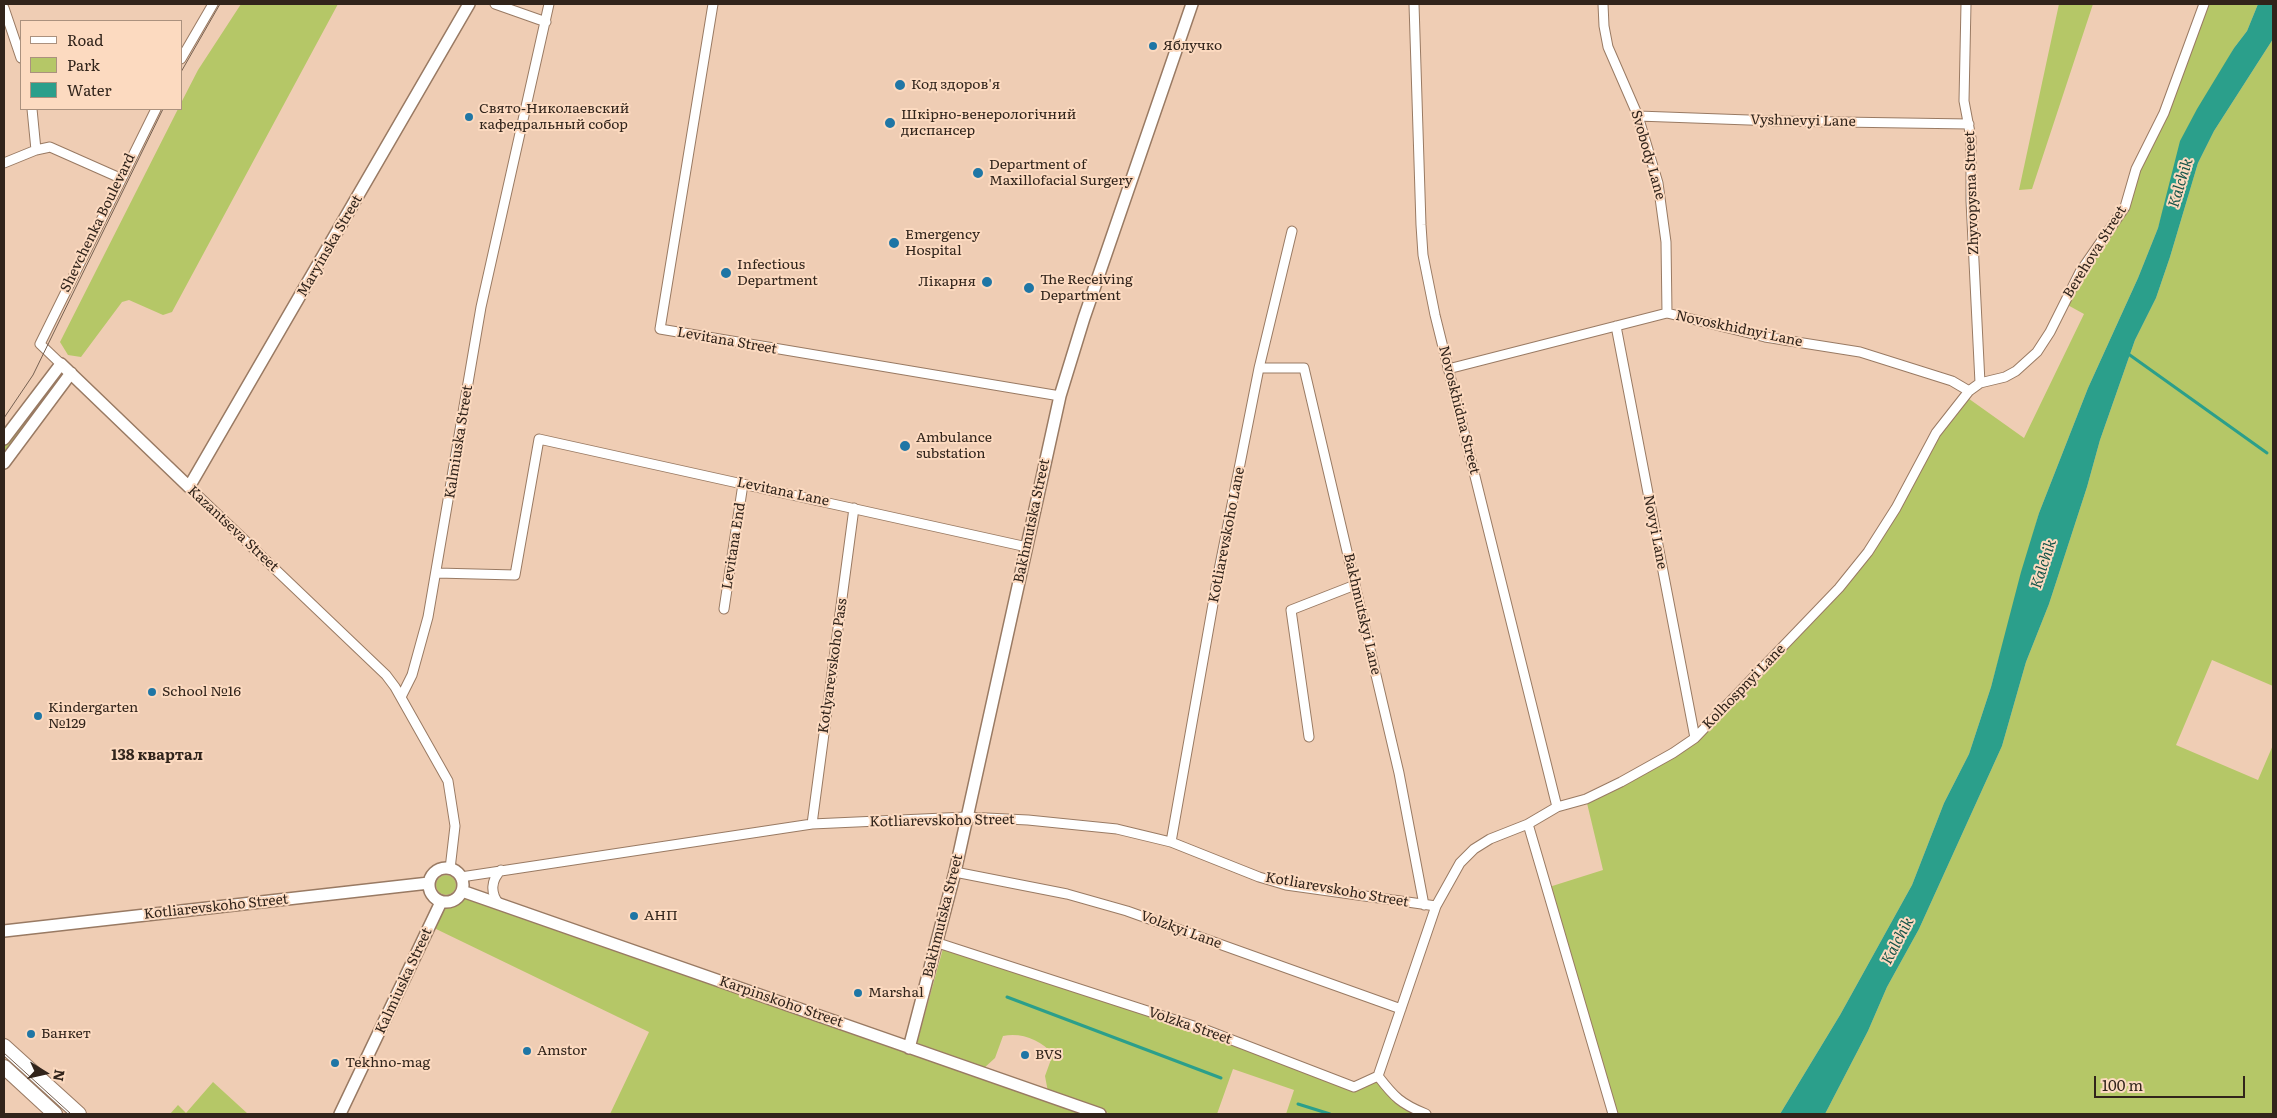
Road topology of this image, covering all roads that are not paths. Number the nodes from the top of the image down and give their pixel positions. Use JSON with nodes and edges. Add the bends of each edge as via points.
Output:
{"nodes":[{"id":1,"x":213,"y":4,"type":"edge"},
{"id":2,"x":469,"y":4,"type":"edge"},
{"id":3,"x":495,"y":4,"type":"edge"},
{"id":4,"x":549,"y":4,"type":"edge"},
{"id":5,"x":713,"y":4,"type":"edge"},
{"id":6,"x":1192,"y":4,"type":"edge"},
{"id":7,"x":1414,"y":4,"type":"edge"},
{"id":8,"x":1603,"y":4,"type":"edge"},
{"id":9,"x":1966,"y":4,"type":"edge"},
{"id":10,"x":2204,"y":4,"type":"edge"},
{"id":11,"x":4,"y":8,"type":"edge"},
{"id":12,"x":546,"y":22,"type":"junction"},
{"id":13,"x":20,"y":55,"type":"edge"},
{"id":14,"x":182,"y":57,"type":"edge"},
{"id":15,"x":32,"y":110,"type":"edge"},
{"id":16,"x":155,"y":110,"type":"edge"},
{"id":17,"x":1638,"y":116,"type":"junction"},
{"id":18,"x":1969,"y":124,"type":"junction"},
{"id":19,"x":36,"y":150,"type":"junction"},
{"id":20,"x":4,"y":163,"type":"edge"},
{"id":21,"x":120,"y":178,"type":"junction"},
{"id":22,"x":1292,"y":230,"type":"dead end"},
{"id":23,"x":1667,"y":312,"type":"junction"},
{"id":24,"x":1616,"y":326,"type":"junction"},
{"id":25,"x":60,"y":364,"type":"junction"},
{"id":26,"x":1259,"y":368,"type":"junction"},
{"id":27,"x":1448,"y":369,"type":"junction"},
{"id":28,"x":71,"y":373,"type":"junction"},
{"id":29,"x":1980,"y":383,"type":"junction"},
{"id":30,"x":1969,"y":391,"type":"junction"},
{"id":31,"x":1060,"y":396,"type":"junction"},
{"id":32,"x":4,"y":440,"type":"edge"},
{"id":33,"x":4,"y":462,"type":"edge"},
{"id":34,"x":744,"y":484,"type":"junction"},
{"id":35,"x":189,"y":487,"type":"junction"},
{"id":36,"x":854,"y":508,"type":"junction"},
{"id":37,"x":1027,"y":547,"type":"junction"},
{"id":38,"x":437,"y":573,"type":"junction"},
{"id":39,"x":1355,"y":585,"type":"junction"},
{"id":40,"x":724,"y":609,"type":"dead end"},
{"id":41,"x":401,"y":698,"type":"junction"},
{"id":42,"x":1309,"y":737,"type":"dead end"},
{"id":43,"x":1695,"y":738,"type":"junction"},
{"id":44,"x":1558,"y":808,"type":"junction"},
{"id":45,"x":966,"y":817,"type":"junction"},
{"id":46,"x":812,"y":824,"type":"junction"},
{"id":47,"x":1528,"y":824,"type":"junction"},
{"id":48,"x":1171,"y":842,"type":"junction"},
{"id":49,"x":450,"y":869,"type":"junction"},
{"id":50,"x":501,"y":870,"type":"junction"},
{"id":51,"x":955,"y":872,"type":"junction"},
{"id":52,"x":461,"y":876,"type":"junction"},
{"id":53,"x":429,"y":883,"type":"junction"},
{"id":54,"x":462,"y":891,"type":"junction"},
{"id":55,"x":441,"y":902,"type":"junction"},
{"id":56,"x":499,"y":904,"type":"junction"},
{"id":57,"x":1424,"y":904,"type":"junction"},
{"id":58,"x":1436,"y":906,"type":"junction"},
{"id":59,"x":4,"y":931,"type":"edge"},
{"id":60,"x":938,"y":944,"type":"junction"},
{"id":61,"x":1401,"y":1008,"type":"junction"},
{"id":62,"x":4,"y":1046,"type":"edge"},
{"id":63,"x":909,"y":1048,"type":"junction"},
{"id":64,"x":4,"y":1067,"type":"edge"},
{"id":65,"x":1378,"y":1076,"type":"junction"},
{"id":66,"x":55,"y":1114,"type":"edge"},
{"id":67,"x":79,"y":1114,"type":"edge"},
{"id":68,"x":340,"y":1114,"type":"edge"},
{"id":69,"x":1100,"y":1114,"type":"edge"},
{"id":70,"x":1426,"y":1114,"type":"edge"},
{"id":71,"x":1613,"y":1114,"type":"edge"}],
"edges":[{"from":1,"to":14,"type":"street"},
{"from":2,"to":35,"type":"street","name":"Maryinska Street"},
{"from":3,"to":12,"type":"street"},
{"from":4,"to":12,"type":"street","name":"Kalmiuska Street"},
{"from":5,"to":31,"type":"street","name":"Levitana Street","via":[[660,330]]},
{"from":6,"to":31,"type":"street","name":"Bakhmutska Street"},
{"from":7,"to":27,"type":"street","name":"Novoskhidna Street","via":[[1423,255]]},
{"from":8,"to":17,"type":"street","name":"Svobody Lane","via":[[1608,47]]},
{"from":9,"to":18,"type":"street","name":"Zhyvopysna Street","via":[[1964,102]]},
{"from":10,"to":29,"type":"street","name":"Berehova Street","via":[[2155,135],[2136,169],[2124,207],[2080,272],[2037,352],[2005,377]]},
{"from":11,"to":13,"type":"street"},
{"from":12,"to":38,"type":"street","name":"Kalmiuska Street","via":[[482,308]]},
{"from":15,"to":19,"type":"street"},
{"from":16,"to":21,"type":"street","name":"Shevchenka Boulevard"},
{"from":17,"to":18,"type":"street","name":"Vyshnevyi Lane"},
{"from":17,"to":23,"type":"street","name":"Svobody Lane","via":[[1658,183],[1663,213]]},
{"from":18,"to":29,"type":"street","name":"Zhyvopysna Street"},
{"from":19,"to":20,"type":"street"},
{"from":19,"to":21,"type":"street","via":[[50,148]]},
{"from":21,"to":25,"type":"street","name":"Shevchenka Boulevard","via":[[40,344]]},
{"from":22,"to":26,"type":"street","name":"Kotliarevskoho Lane"},
{"from":23,"to":24,"type":"street","name":"Novoskhidnyi Lane"},
{"from":23,"to":30,"type":"street","name":"Novoskhidnyi Lane","via":[[1765,337],[1860,352],[1952,381]]},
{"from":24,"to":27,"type":"street","name":"Novoskhidnyi Lane"},
{"from":24,"to":43,"type":"street","name":"Novyi Lane"},
{"from":25,"to":28,"type":"street","name":"Kazantseva Street"},
{"from":25,"to":32,"type":"street"},
{"from":26,"to":39,"type":"street","name":"Bakhmutskyi Lane","via":[[1304,368]]},
{"from":26,"to":48,"type":"street","name":"Kotliarevskoho Lane"},
{"from":27,"to":44,"type":"street","name":"Novoskhidna Street"},
{"from":28,"to":33,"type":"street"},
{"from":28,"to":35,"type":"street","name":"Kazantseva Street"},
{"from":29,"to":30,"type":"street","name":"Kolhospnyi Lane"},
{"from":30,"to":43,"type":"street","name":"Kolhospnyi Lane","via":[[1936,433],[1868,552],[1839,588]]},
{"from":31,"to":37,"type":"street","name":"Bakhmutska Street"},
{"from":34,"to":36,"type":"street","name":"Levitana Lane"},
{"from":34,"to":38,"type":"street","name":"Levitana Lane","via":[[538,439],[515,575]]},
{"from":34,"to":40,"type":"street","name":"Levitana End"},
{"from":35,"to":41,"type":"street","name":"Kazantseva Street","via":[[386,675]]},
{"from":36,"to":37,"type":"street","name":"Levitana Lane"},
{"from":36,"to":46,"type":"street","name":"Kotlyarevskoho Pass"},
{"from":37,"to":45,"type":"street","name":"Bakhmutska Street"},
{"from":38,"to":41,"type":"street","name":"Kalmiuska Street","via":[[412,675]]},
{"from":39,"to":42,"type":"street","via":[[1291,610]]},
{"from":39,"to":57,"type":"street","name":"Bakhmutskyi Lane","via":[[1399,773]]},
{"from":41,"to":49,"type":"street","via":[[448,781],[455,826]]},
{"from":43,"to":44,"type":"street","name":"Kolhospnyi Lane","via":[[1621,782]]},
{"from":44,"to":47,"type":"street","name":"Kolhospnyi Lane"},
{"from":45,"to":46,"type":"street","name":"Kotliarevskoho Street"},
{"from":45,"to":48,"type":"street","name":"Kotliarevskoho Street","via":[[1094,825]]},
{"from":45,"to":51,"type":"street","name":"Bakhmutska Street"},
{"from":46,"to":50,"type":"street","name":"Kotliarevskoho Street"},
{"from":47,"to":58,"type":"street","name":"Kolhospnyi Lane","via":[[1474,849],[1460,863]]},
{"from":47,"to":71,"type":"street"},
{"from":48,"to":57,"type":"street","name":"Kotliarevskoho Street","via":[[1259,877],[1286,884]]},
{"from":49,"to":52,"type":"street"},
{"from":49,"to":53,"type":"street","via":[[438,870]]},
{"from":50,"to":52,"type":"street","name":"Kotliarevskoho Street"},
{"from":50,"to":56,"type":"street","via":[[493,887]]},
{"from":51,"to":60,"type":"street","name":"Bakhmutska Street"},
{"from":51,"to":61,"type":"street","name":"Volzkyi Lane","via":[[1066,894],[1127,911]]},
{"from":52,"to":54,"type":"street"},
{"from":53,"to":55,"type":"street","via":[[432,895]]},
{"from":53,"to":59,"type":"street","name":"Kotliarevskoho Street"},
{"from":54,"to":55,"type":"street","via":[[454,900]]},
{"from":54,"to":56,"type":"street","name":"Karpinskoho Street"},
{"from":55,"to":68,"type":"street","name":"Kalmiuska Street"},
{"from":56,"to":63,"type":"street","name":"Karpinskoho Street"},
{"from":57,"to":58,"type":"street","name":"Kotliarevskoho Street"},
{"from":58,"to":61,"type":"street","name":"Kolhospnyi Lane"},
{"from":60,"to":63,"type":"street","name":"Bakhmutska Street"},
{"from":60,"to":65,"type":"street","name":"Volzka Street","via":[[1206,1030],[1354,1087]]},
{"from":61,"to":65,"type":"street","name":"Kolhospnyi Lane"},
{"from":62,"to":67,"type":"main road"},
{"from":63,"to":69,"type":"street","name":"Karpinskoho Street"},
{"from":64,"to":66,"type":"main road"},
{"from":65,"to":70,"type":"street","via":[[1393,1096]]}]}
